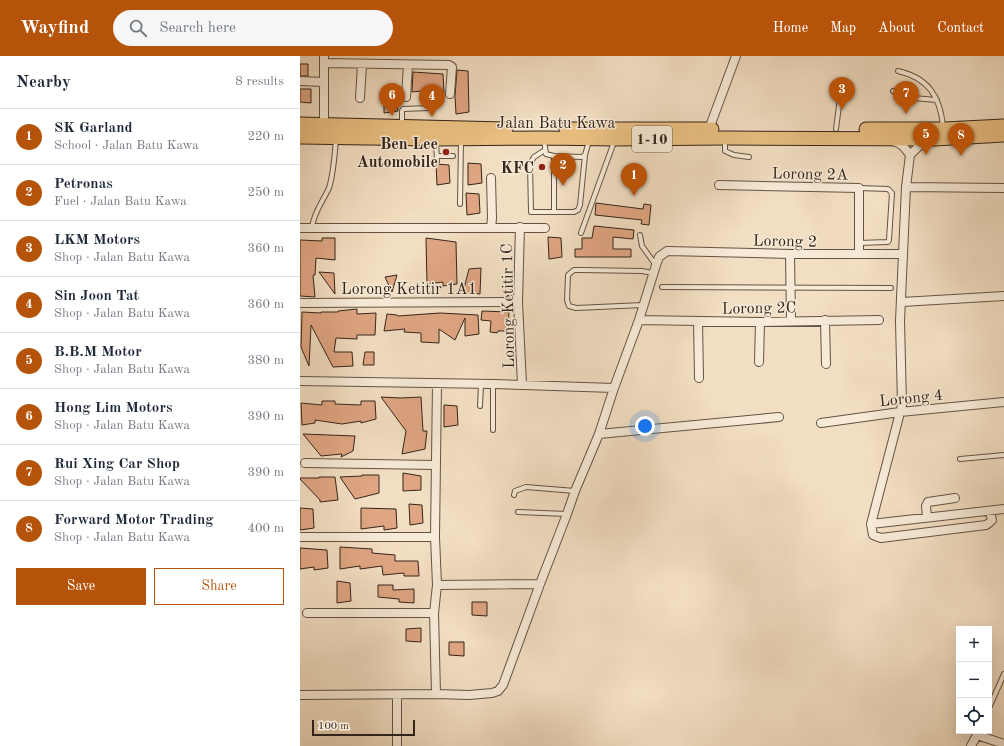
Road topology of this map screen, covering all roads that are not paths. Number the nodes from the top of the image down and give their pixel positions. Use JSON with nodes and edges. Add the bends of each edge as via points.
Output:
{"nodes":[{"id":1,"x":736,"y":56,"type":"edge"},
{"id":2,"x":324,"y":60,"type":"edge"},
{"id":3,"x":362,"y":64,"type":"junction"},
{"id":4,"x":408,"y":65,"type":"junction"},
{"id":5,"x":898,"y":72,"type":"dead end"},
{"id":6,"x":300,"y":81,"type":"edge"},
{"id":7,"x":324,"y":82,"type":"junction"},
{"id":8,"x":841,"y":90,"type":"dead end"},
{"id":9,"x":893,"y":91,"type":"dead end"},
{"id":10,"x":450,"y":94,"type":"dead end"},
{"id":11,"x":406,"y":97,"type":"dead end"},
{"id":12,"x":360,"y":98,"type":"dead end"},
{"id":13,"x":938,"y":100,"type":"junction"},
{"id":14,"x":428,"y":108,"type":"dead end"},
{"id":15,"x":300,"y":124,"type":"edge"},
{"id":16,"x":324,"y":125,"type":"junction"},
{"id":17,"x":1004,"y":126,"type":"edge"},
{"id":18,"x":402,"y":127,"type":"junction"},
{"id":19,"x":709,"y":129,"type":"junction"},
{"id":20,"x":836,"y":129,"type":"junction"},
{"id":21,"x":944,"y":129,"type":"junction"},
{"id":22,"x":1004,"y":135,"type":"edge"},
{"id":23,"x":300,"y":137,"type":"edge"},
{"id":24,"x":336,"y":138,"type":"junction"},
{"id":25,"x":589,"y":138,"type":"junction"},
{"id":26,"x":725,"y":138,"type":"junction"},
{"id":27,"x":880,"y":138,"type":"junction"},
{"id":28,"x":435,"y":139,"type":"junction"},
{"id":29,"x":461,"y":139,"type":"junction"},
{"id":30,"x":614,"y":139,"type":"junction"},
{"id":31,"x":935,"y":139,"type":"junction"},
{"id":32,"x":544,"y":144,"type":"junction"},
{"id":33,"x":585,"y":155,"type":"junction"},
{"id":34,"x":910,"y":155,"type":"junction"},
{"id":35,"x":453,"y":156,"type":"dead end"},
{"id":36,"x":554,"y":156,"type":"junction"},
{"id":37,"x":750,"y":157,"type":"dead end"},
{"id":38,"x":491,"y":178,"type":"dead end"},
{"id":39,"x":719,"y":185,"type":"dead end"},
{"id":40,"x":906,"y":187,"type":"junction"},
{"id":41,"x":859,"y":188,"type":"junction"},
{"id":42,"x":1004,"y":188,"type":"edge"},
{"id":43,"x":460,"y":204,"type":"dead end"},
{"id":44,"x":554,"y":212,"type":"junction"},
{"id":45,"x":312,"y":227,"type":"junction"},
{"id":46,"x":520,"y":227,"type":"junction"},
{"id":47,"x":300,"y":228,"type":"edge"},
{"id":48,"x":491,"y":228,"type":"junction"},
{"id":49,"x":545,"y":228,"type":"dead end"},
{"id":50,"x":582,"y":233,"type":"dead end"},
{"id":51,"x":640,"y":235,"type":"dead end"},
{"id":52,"x":858,"y":243,"type":"junction"},
{"id":53,"x":790,"y":254,"type":"junction"},
{"id":54,"x":859,"y":254,"type":"junction"},
{"id":55,"x":902,"y":254,"type":"junction"},
{"id":56,"x":654,"y":269,"type":"junction"},
{"id":57,"x":662,"y":287,"type":"dead end"},
{"id":58,"x":791,"y":287,"type":"junction"},
{"id":59,"x":891,"y":288,"type":"dead end"},
{"id":60,"x":1004,"y":296,"type":"edge"},
{"id":61,"x":518,"y":302,"type":"junction"},
{"id":62,"x":902,"y":302,"type":"junction"},
{"id":63,"x":300,"y":303,"type":"edge"},
{"id":64,"x":643,"y":304,"type":"junction"},
{"id":65,"x":639,"y":320,"type":"junction"},
{"id":66,"x":824,"y":320,"type":"junction"},
{"id":67,"x":879,"y":320,"type":"dead end"},
{"id":68,"x":791,"y":321,"type":"junction"},
{"id":69,"x":698,"y":322,"type":"junction"},
{"id":70,"x":760,"y":322,"type":"junction"},
{"id":71,"x":759,"y":362,"type":"dead end"},
{"id":72,"x":826,"y":364,"type":"dead end"},
{"id":73,"x":699,"y":378,"type":"dead end"},
{"id":74,"x":300,"y":381,"type":"edge"},
{"id":75,"x":436,"y":383,"type":"junction"},
{"id":76,"x":481,"y":384,"type":"junction"},
{"id":77,"x":493,"y":384,"type":"junction"},
{"id":78,"x":522,"y":384,"type":"junction"},
{"id":79,"x":614,"y":388,"type":"junction"},
{"id":80,"x":1004,"y":402,"type":"edge"},
{"id":81,"x":480,"y":406,"type":"dead end"},
{"id":82,"x":900,"y":412,"type":"junction"},
{"id":83,"x":779,"y":417,"type":"dead end"},
{"id":84,"x":821,"y":423,"type":"dead end"},
{"id":85,"x":493,"y":430,"type":"dead end"},
{"id":86,"x":599,"y":434,"type":"junction"},
{"id":87,"x":1004,"y":455,"type":"edge"},
{"id":88,"x":960,"y":459,"type":"dead end"},
{"id":89,"x":305,"y":463,"type":"dead end"},
{"id":90,"x":436,"y":465,"type":"junction"},
{"id":91,"x":575,"y":491,"type":"junction"},
{"id":92,"x":514,"y":494,"type":"dead end"},
{"id":93,"x":955,"y":498,"type":"dead end"},
{"id":94,"x":1004,"y":509,"type":"edge"},
{"id":95,"x":990,"y":511,"type":"junction"},
{"id":96,"x":518,"y":512,"type":"dead end"},
{"id":97,"x":568,"y":514,"type":"junction"},
{"id":98,"x":927,"y":517,"type":"junction"},
{"id":99,"x":871,"y":524,"type":"junction"},
{"id":100,"x":300,"y":537,"type":"edge"},
{"id":101,"x":435,"y":538,"type":"junction"},
{"id":102,"x":540,"y":584,"type":"junction"},
{"id":103,"x":437,"y":585,"type":"junction"},
{"id":104,"x":307,"y":613,"type":"dead end"},
{"id":105,"x":434,"y":613,"type":"junction"},
{"id":106,"x":1004,"y":674,"type":"edge"},
{"id":107,"x":436,"y":694,"type":"junction"},
{"id":108,"x":300,"y":695,"type":"edge"},
{"id":109,"x":397,"y":695,"type":"junction"},
{"id":110,"x":992,"y":701,"type":"edge"},
{"id":111,"x":977,"y":734,"type":"edge"},
{"id":112,"x":980,"y":734,"type":"edge"},
{"id":113,"x":1004,"y":744,"type":"edge"},
{"id":114,"x":397,"y":746,"type":"edge"},
{"id":115,"x":971,"y":746,"type":"edge"}],
"edges":[{"from":1,"to":19,"type":"street"},
{"from":2,"to":3,"type":"street"},
{"from":2,"to":7,"type":"street"},
{"from":3,"to":4,"type":"street"},
{"from":3,"to":12,"type":"street"},
{"from":4,"to":10,"type":"street","via":[[452,67]]},
{"from":4,"to":11,"type":"street"},
{"from":5,"to":13,"type":"lane","via":[[920,79]]},
{"from":6,"to":7,"type":"street"},
{"from":7,"to":16,"type":"street"},
{"from":8,"to":20,"type":"lane"},
{"from":9,"to":13,"type":"lane","via":[[901,97]]},
{"from":13,"to":21,"type":"lane"},
{"from":14,"to":18,"type":"lane","via":[[403,109]]},
{"from":15,"to":16,"type":"highway","name":"Jalan Batu Kawa","number":"1-10"},
{"from":16,"to":18,"type":"highway","name":"Jalan Batu Kawa","number":"1-10"},
{"from":17,"to":21,"type":"highway","name":"Jalan Batu Kawa","number":"1-10"},
{"from":18,"to":19,"type":"highway","name":"Jalan Batu Kawa","number":"1-10","via":[[521,130]]},
{"from":19,"to":20,"type":"highway","name":"Jalan Batu Kawa","number":"1-10"},
{"from":20,"to":21,"type":"highway","name":"Jalan Batu Kawa","number":"1-10"},
{"from":22,"to":31,"type":"highway","name":"Jalan Batu Kawa","number":"1-10"},
{"from":23,"to":24,"type":"highway","name":"Jalan Batu Kawa","number":"1-10"},
{"from":24,"to":28,"type":"highway","name":"Jalan Batu Kawa","number":"1-10"},
{"from":24,"to":45,"type":"lane","via":[[329,187]]},
{"from":25,"to":30,"type":"highway","name":"Jalan Batu Kawa","number":"1-10"},
{"from":25,"to":32,"type":"highway","name":"Jalan Batu Kawa","number":"1-10"},
{"from":25,"to":33,"type":"lane"},
{"from":26,"to":27,"type":"highway","name":"Jalan Batu Kawa","number":"1-10"},
{"from":26,"to":30,"type":"highway","name":"Jalan Batu Kawa","number":"1-10"},
{"from":26,"to":37,"type":"lane","via":[[725,151]]},
{"from":27,"to":31,"type":"highway","name":"Jalan Batu Kawa","number":"1-10"},
{"from":27,"to":34,"type":"street","via":[[900,143]]},
{"from":28,"to":29,"type":"highway","name":"Jalan Batu Kawa","number":"1-10"},
{"from":28,"to":35,"type":"lane","via":[[437,159]]},
{"from":29,"to":32,"type":"highway","name":"Jalan Batu Kawa","number":"1-10"},
{"from":29,"to":43,"type":"lane"},
{"from":30,"to":50,"type":"lane"},
{"from":31,"to":34,"type":"street","via":[[919,146]]},
{"from":32,"to":36,"type":"lane","via":[[546,154]]},
{"from":32,"to":44,"type":"lane","via":[[530,164],[531,212]]},
{"from":33,"to":36,"type":"lane"},
{"from":33,"to":44,"type":"lane","via":[[578,210]]},
{"from":34,"to":40,"type":"street"},
{"from":36,"to":44,"type":"lane"},
{"from":38,"to":48,"type":"street"},
{"from":39,"to":41,"type":"street","name":"Lorong 2A"},
{"from":40,"to":42,"type":"street"},
{"from":40,"to":55,"type":"street"},
{"from":41,"to":52,"type":"street","name":"Lorong 2A"},
{"from":41,"to":52,"type":"lane","via":[[888,189],[892,193],[888,242]]},
{"from":45,"to":47,"type":"street"},
{"from":45,"to":48,"type":"street"},
{"from":46,"to":48,"type":"street"},
{"from":46,"to":49,"type":"street"},
{"from":46,"to":61,"type":"street","name":"Lorong Ketitir 1C"},
{"from":51,"to":56,"type":"lane","via":[[642,246]]},
{"from":52,"to":54,"type":"street","name":"Lorong 2A"},
{"from":53,"to":54,"type":"street","name":"Lorong 2"},
{"from":53,"to":56,"type":"street","name":"Lorong 2","via":[[667,251],[659,257]]},
{"from":53,"to":58,"type":"street"},
{"from":54,"to":55,"type":"street","name":"Lorong 2"},
{"from":55,"to":62,"type":"street"},
{"from":56,"to":64,"type":"street"},
{"from":56,"to":64,"type":"lane","via":[[574,270],[568,275],[569,306],[576,308]]},
{"from":57,"to":58,"type":"lane"},
{"from":58,"to":59,"type":"lane"},
{"from":58,"to":68,"type":"street"},
{"from":60,"to":62,"type":"street"},
{"from":61,"to":63,"type":"street","name":"Lorong Ketitir 1A1"},
{"from":61,"to":78,"type":"street","name":"Lorong Ketitir 1C"},
{"from":62,"to":82,"type":"street"},
{"from":64,"to":65,"type":"street"},
{"from":65,"to":69,"type":"street","name":"Lorong 2C"},
{"from":65,"to":79,"type":"street"},
{"from":66,"to":67,"type":"street","name":"Lorong 2C"},
{"from":66,"to":68,"type":"street","name":"Lorong 2C"},
{"from":66,"to":72,"type":"street"},
{"from":68,"to":70,"type":"street","name":"Lorong 2C"},
{"from":69,"to":70,"type":"street","name":"Lorong 2C"},
{"from":69,"to":73,"type":"street"},
{"from":70,"to":71,"type":"street"},
{"from":74,"to":75,"type":"street"},
{"from":75,"to":76,"type":"street"},
{"from":75,"to":90,"type":"street"},
{"from":76,"to":77,"type":"street"},
{"from":76,"to":81,"type":"lane"},
{"from":77,"to":78,"type":"street"},
{"from":77,"to":85,"type":"lane"},
{"from":78,"to":79,"type":"street"},
{"from":79,"to":86,"type":"street"},
{"from":80,"to":82,"type":"street","name":"Lorong 4"},
{"from":82,"to":84,"type":"street","name":"Lorong 4"},
{"from":82,"to":99,"type":"street"},
{"from":83,"to":86,"type":"street"},
{"from":86,"to":91,"type":"street"},
{"from":87,"to":88,"type":"lane"},
{"from":89,"to":90,"type":"street"},
{"from":90,"to":101,"type":"street"},
{"from":91,"to":92,"type":"lane","via":[[526,487],[515,491]]},
{"from":91,"to":97,"type":"street"},
{"from":93,"to":98,"type":"street","via":[[928,502]]},
{"from":94,"to":95,"type":"street"},
{"from":95,"to":98,"type":"street"},
{"from":95,"to":99,"type":"street","via":[[992,520],[986,525],[881,538],[873,535]]},
{"from":96,"to":97,"type":"lane"},
{"from":97,"to":102,"type":"street"},
{"from":98,"to":99,"type":"street"},
{"from":100,"to":101,"type":"street"},
{"from":101,"to":103,"type":"street"},
{"from":102,"to":103,"type":"street"},
{"from":102,"to":107,"type":"street","via":[[504,685],[492,693],[469,696]]},
{"from":103,"to":105,"type":"street"},
{"from":104,"to":105,"type":"street"},
{"from":105,"to":107,"type":"street"},
{"from":106,"to":110,"type":"lane"},
{"from":107,"to":109,"type":"street"},
{"from":108,"to":109,"type":"street"},
{"from":109,"to":114,"type":"street"},
{"from":111,"to":115,"type":"street"},
{"from":112,"to":113,"type":"street"}]}
